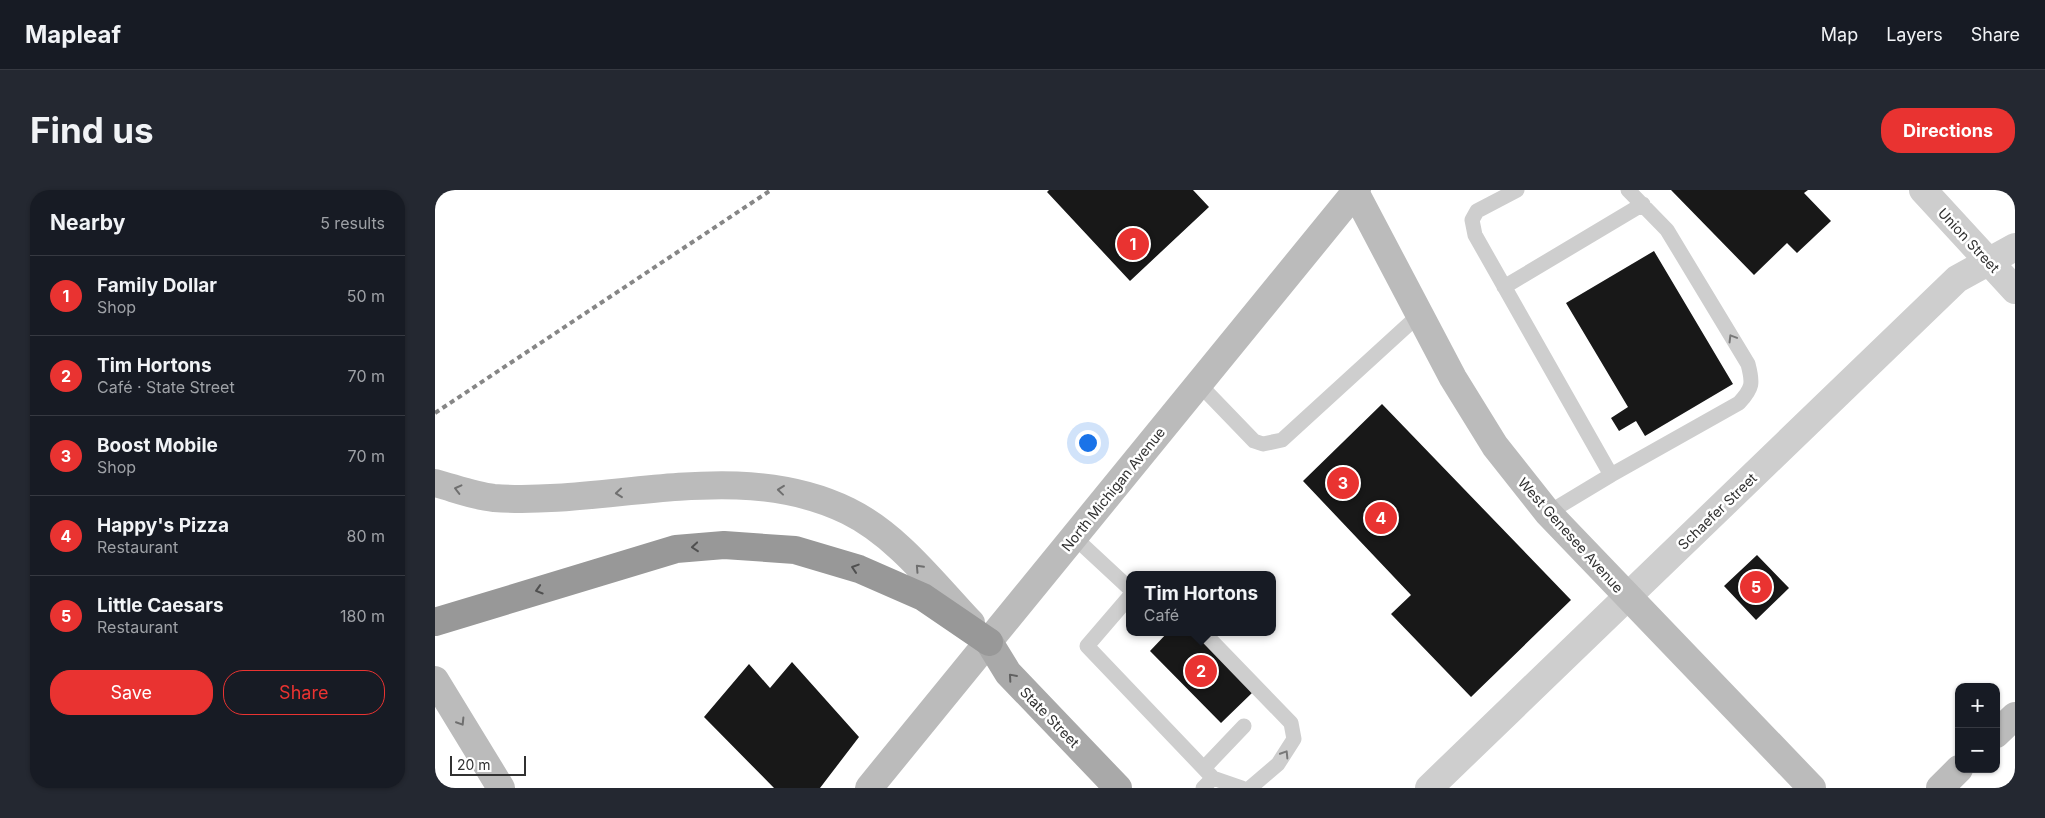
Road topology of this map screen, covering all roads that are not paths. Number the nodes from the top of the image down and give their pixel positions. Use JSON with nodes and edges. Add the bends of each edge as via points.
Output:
{"nodes":[{"id":1,"x":1517,"y":190,"type":"edge"},
{"id":2,"x":1628,"y":190,"type":"edge"},
{"id":3,"x":1923,"y":190,"type":"edge"},
{"id":4,"x":1355,"y":191,"type":"edge"},
{"id":5,"x":1643,"y":204,"type":"junction"},
{"id":6,"x":2015,"y":247,"type":"edge"},
{"id":7,"x":1987,"y":261,"type":"junction"},
{"id":8,"x":1504,"y":287,"type":"junction"},
{"id":9,"x":2015,"y":290,"type":"edge"},
{"id":10,"x":1420,"y":314,"type":"junction"},
{"id":11,"x":1199,"y":384,"type":"junction"},
{"id":12,"x":1611,"y":475,"type":"junction"},
{"id":13,"x":435,"y":483,"type":"edge"},
{"id":14,"x":1549,"y":513,"type":"junction"},
{"id":15,"x":1074,"y":537,"type":"junction"},
{"id":16,"x":1126,"y":585,"type":"edge"},
{"id":17,"x":1627,"y":598,"type":"junction"},
{"id":18,"x":1126,"y":601,"type":"edge"},
{"id":19,"x":446,"y":618,"type":"edge"},
{"id":20,"x":1207,"y":636,"type":"edge"},
{"id":21,"x":989,"y":642,"type":"junction"},
{"id":22,"x":435,"y":680,"type":"edge"},
{"id":23,"x":2015,"y":716,"type":"edge"},
{"id":24,"x":1244,"y":726,"type":"dead end"},
{"id":25,"x":2000,"y":730,"type":"edge"},
{"id":26,"x":1955,"y":773,"type":"edge"},
{"id":27,"x":1207,"y":778,"type":"edge"},
{"id":28,"x":501,"y":788,"type":"edge"},
{"id":29,"x":869,"y":788,"type":"edge"},
{"id":30,"x":1118,"y":788,"type":"edge"},
{"id":31,"x":1242,"y":788,"type":"edge"},
{"id":32,"x":1250,"y":788,"type":"edge"},
{"id":33,"x":1429,"y":788,"type":"edge"},
{"id":34,"x":1812,"y":788,"type":"edge"},
{"id":35,"x":1940,"y":788,"type":"edge"}],
"edges":[{"from":1,"to":8,"type":"lane","via":[[1477,211],[1472,220],[1475,235]]},
{"from":2,"to":5,"type":"lane"},
{"from":3,"to":7,"type":"street","name":"Union Street"},
{"from":4,"to":10,"type":"main road","name":"West Genesee Avenue"},
{"from":4,"to":11,"type":"main road","name":"North Michigan Avenue"},
{"from":5,"to":8,"type":"lane"},
{"from":12,"to":5,"type":"lane","one_way":true,"via":[[1739,402],[1752,382],[1748,364],[1667,230]]},
{"from":6,"to":7,"type":"street","name":"Schaefer Street"},
{"from":7,"to":9,"type":"street","name":"Union Street"},
{"from":7,"to":17,"type":"street","name":"Schaefer Street","via":[[1957,279]]},
{"from":8,"to":12,"type":"lane"},
{"from":10,"to":11,"type":"lane","via":[[1283,440],[1263,444],[1254,441]]},
{"from":10,"to":14,"type":"main road","name":"West Genesee Avenue","via":[[1453,378],[1495,446]]},
{"from":11,"to":15,"type":"main road","name":"North Michigan Avenue"},
{"from":12,"to":14,"type":"lane"},
{"from":21,"to":13,"type":"main road","one_way":true,"via":[[897,545],[849,511],[787,490],[682,486],[580,496],[492,498]]},
{"from":14,"to":17,"type":"main road","name":"West Genesee Avenue"},
{"from":15,"to":16,"type":"lane"},
{"from":15,"to":21,"type":"main road","name":"North Michigan Avenue"},
{"from":17,"to":33,"type":"street","name":"Schaefer Street"},
{"from":17,"to":34,"type":"main road","name":"West Genesee Avenue"},
{"from":18,"to":27,"type":"lane","via":[[1087,646]]},
{"from":21,"to":19,"type":"highway","one_way":true,"via":[[923,597],[859,569],[795,550],[725,545],[676,549]]},
{"from":32,"to":20,"type":"lane","one_way":true,"via":[[1278,764],[1286,752],[1294,739],[1291,723]]},
{"from":21,"to":29,"type":"main road","name":"North Michigan Avenue"},
{"from":30,"to":21,"type":"main road","name":"State Street","one_way":true,"via":[[1008,674]]},
{"from":22,"to":28,"type":"main road","one_way":true},
{"from":23,"to":25,"type":"main road"},
{"from":24,"to":27,"type":"lane"},
{"from":26,"to":35,"type":"main road"},
{"from":27,"to":31,"type":"lane"}]}
